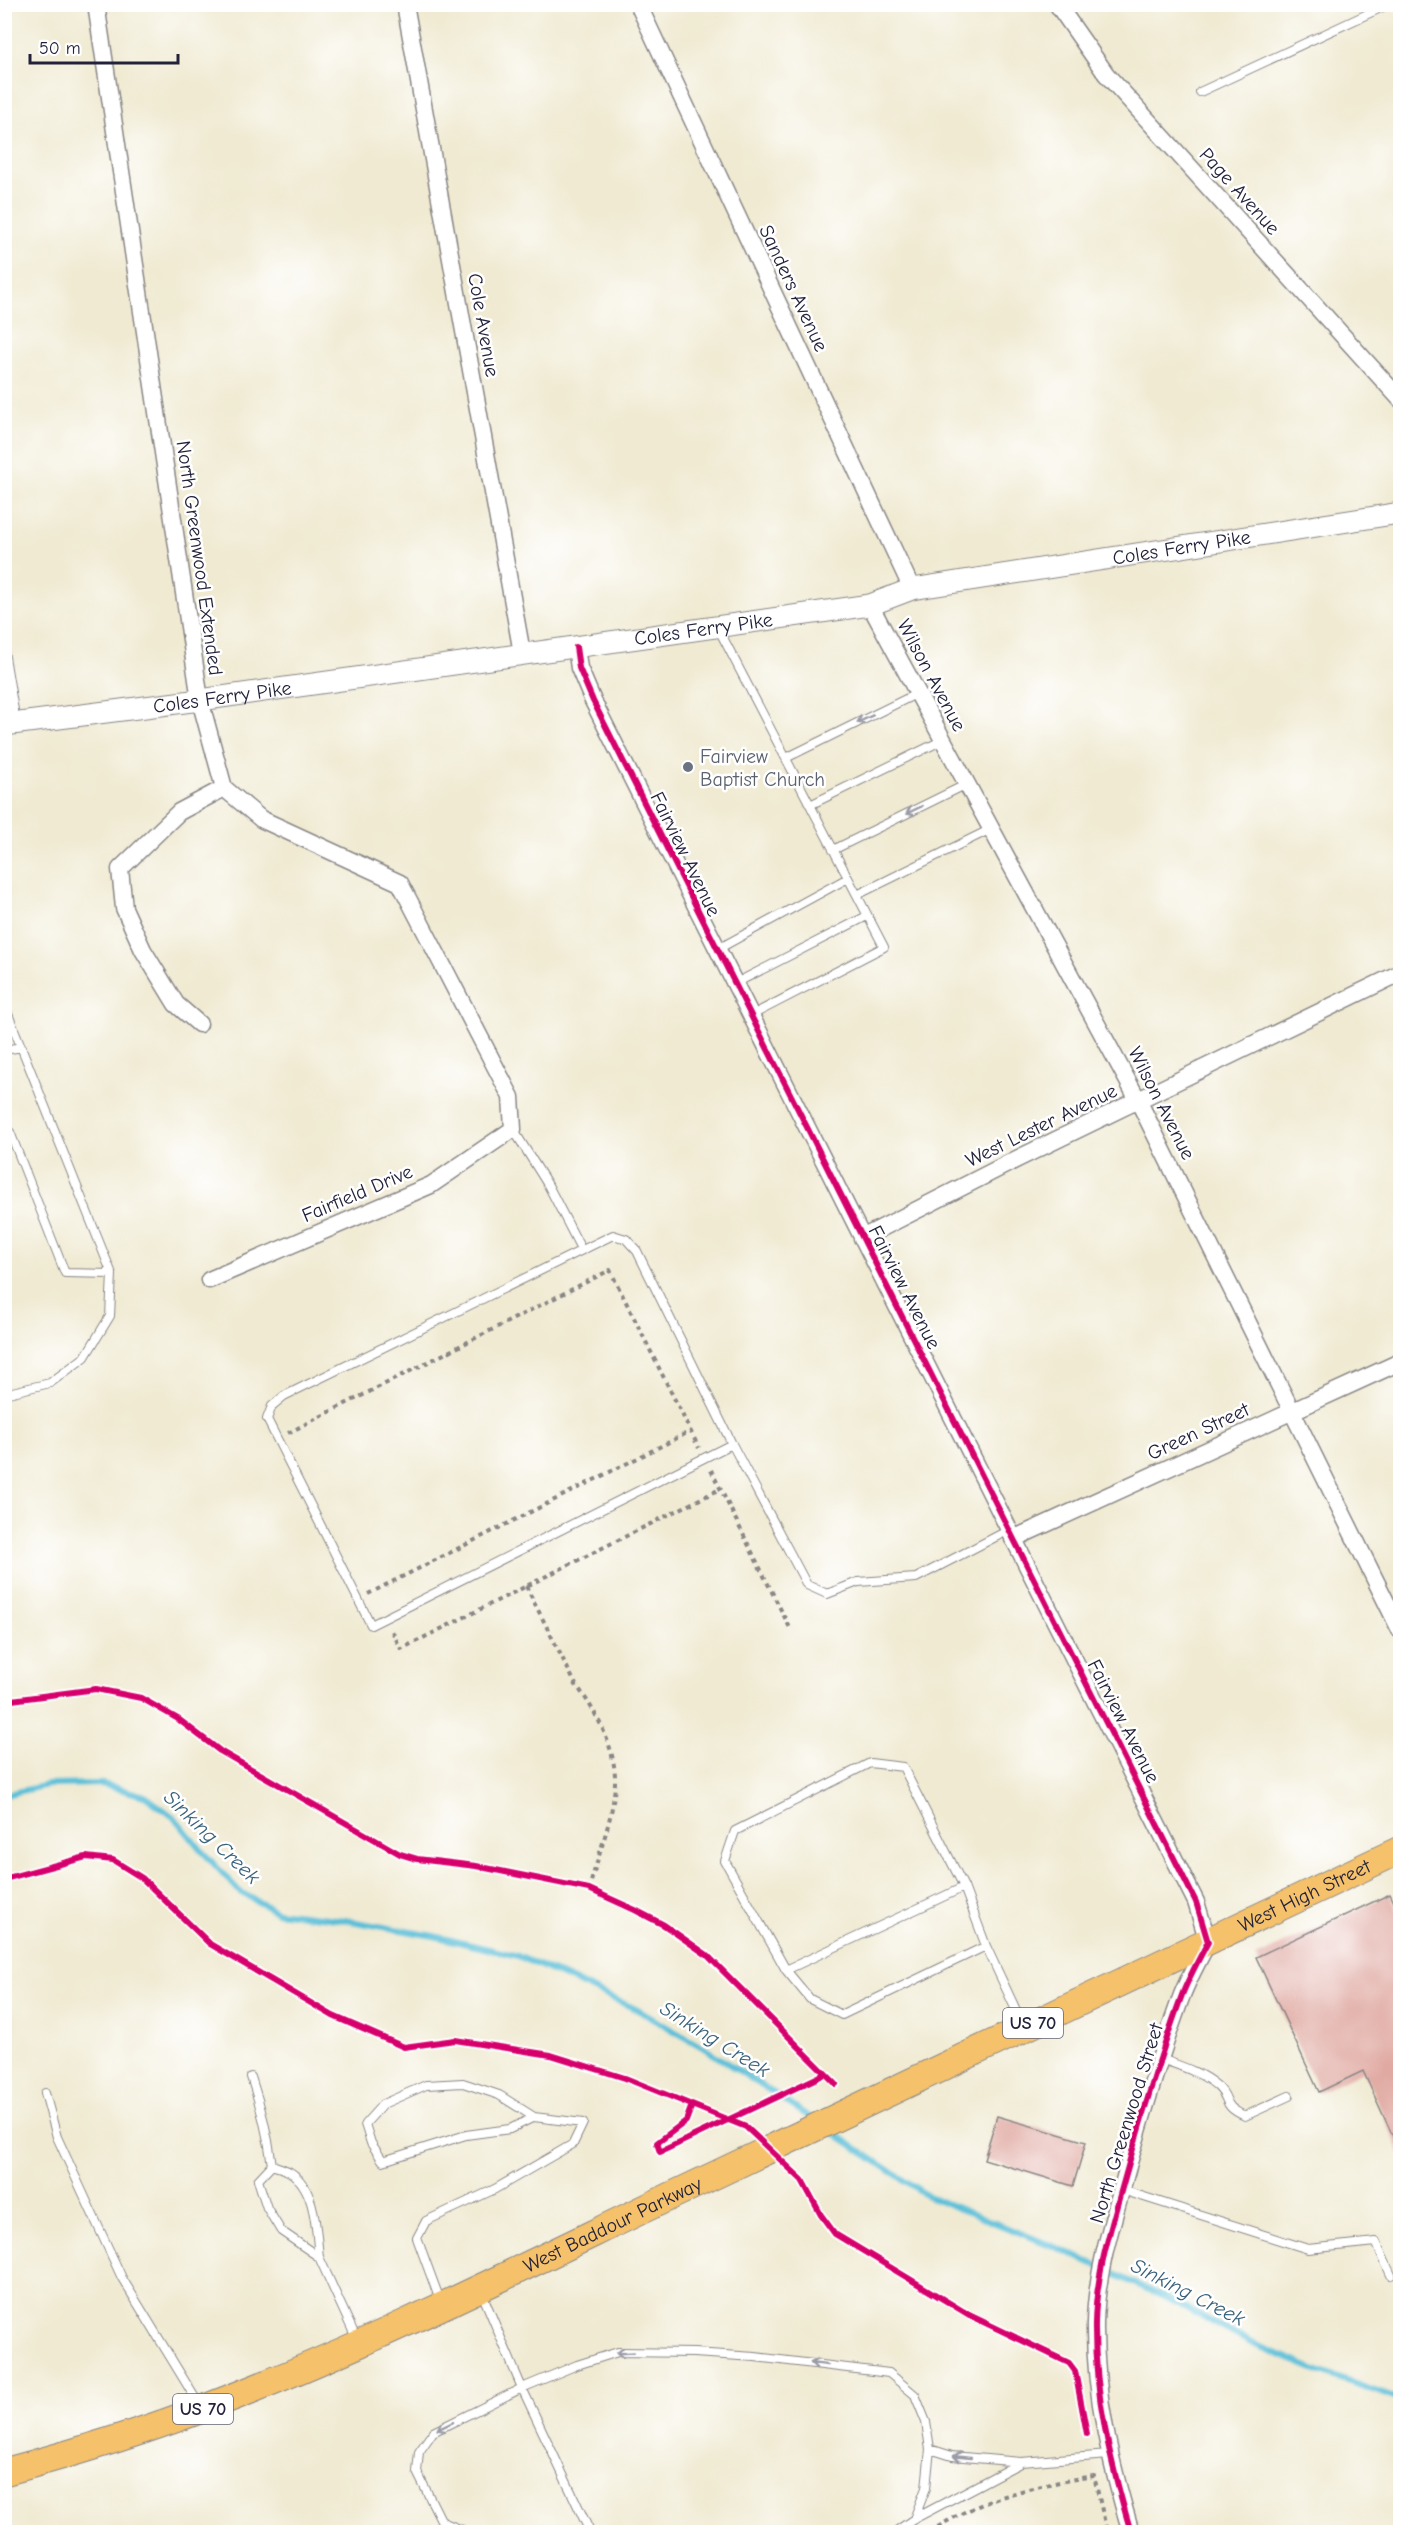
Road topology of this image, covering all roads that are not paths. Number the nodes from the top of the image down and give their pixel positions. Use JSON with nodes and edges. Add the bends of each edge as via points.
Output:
{"nodes":[{"id":1,"x":96,"y":4,"type":"edge"},
{"id":2,"x":405,"y":4,"type":"edge"},
{"id":3,"x":638,"y":4,"type":"edge"},
{"id":4,"x":1057,"y":4,"type":"edge"},
{"id":5,"x":1389,"y":4,"type":"edge"},
{"id":6,"x":1200,"y":92,"type":"dead end"},
{"id":7,"x":1401,"y":399,"type":"edge"},
{"id":8,"x":1401,"y":513,"type":"edge"},
{"id":9,"x":912,"y":590,"type":"junction"},
{"id":10,"x":870,"y":604,"type":"junction"},
{"id":11,"x":717,"y":626,"type":"junction"},
{"id":12,"x":576,"y":647,"type":"junction"},
{"id":13,"x":4,"y":651,"type":"edge"},
{"id":14,"x":522,"y":653,"type":"junction"},
{"id":15,"x":918,"y":693,"type":"junction"},
{"id":16,"x":200,"y":700,"type":"junction"},
{"id":17,"x":10,"y":724,"type":"edge"},
{"id":18,"x":943,"y":740,"type":"junction"},
{"id":19,"x":786,"y":758,"type":"junction"},
{"id":20,"x":967,"y":784,"type":"junction"},
{"id":21,"x":224,"y":788,"type":"junction"},
{"id":22,"x":810,"y":805,"type":"junction"},
{"id":23,"x":991,"y":829,"type":"junction"},
{"id":24,"x":833,"y":850,"type":"junction"},
{"id":25,"x":848,"y":878,"type":"junction"},
{"id":26,"x":857,"y":896,"type":"junction"},
{"id":27,"x":867,"y":916,"type":"junction"},
{"id":28,"x":715,"y":950,"type":"junction"},
{"id":29,"x":1401,"y":973,"type":"edge"},
{"id":30,"x":732,"y":985,"type":"junction"},
{"id":31,"x":4,"y":1004,"type":"edge"},
{"id":32,"x":748,"y":1017,"type":"junction"},
{"id":33,"x":199,"y":1024,"type":"dead end"},
{"id":34,"x":22,"y":1047,"type":"junction"},
{"id":35,"x":4,"y":1050,"type":"edge"},
{"id":36,"x":1138,"y":1100,"type":"junction"},
{"id":37,"x":4,"y":1127,"type":"edge"},
{"id":38,"x":513,"y":1129,"type":"junction"},
{"id":39,"x":862,"y":1238,"type":"junction"},
{"id":40,"x":581,"y":1249,"type":"junction"},
{"id":41,"x":112,"y":1274,"type":"junction"},
{"id":42,"x":209,"y":1280,"type":"dead end"},
{"id":43,"x":1401,"y":1362,"type":"edge"},
{"id":44,"x":4,"y":1394,"type":"edge"},
{"id":45,"x":1293,"y":1412,"type":"junction"},
{"id":46,"x":732,"y":1444,"type":"junction"},
{"id":47,"x":1011,"y":1535,"type":"junction"},
{"id":48,"x":1401,"y":1630,"type":"edge"},
{"id":49,"x":1401,"y":1850,"type":"edge"},
{"id":50,"x":964,"y":1887,"type":"junction"},
{"id":51,"x":1208,"y":1942,"type":"junction"},
{"id":52,"x":986,"y":1946,"type":"junction"},
{"id":53,"x":786,"y":1970,"type":"junction"},
{"id":54,"x":1024,"y":2028,"type":"junction"},
{"id":55,"x":1161,"y":2059,"type":"junction"},
{"id":56,"x":251,"y":2077,"type":"dead end"},
{"id":57,"x":45,"y":2093,"type":"dead end"},
{"id":58,"x":1288,"y":2096,"type":"dead end"},
{"id":59,"x":534,"y":2117,"type":"junction"},
{"id":60,"x":272,"y":2165,"type":"junction"},
{"id":61,"x":1122,"y":2190,"type":"junction"},
{"id":62,"x":319,"y":2257,"type":"junction"},
{"id":63,"x":1391,"y":2275,"type":"dead end"},
{"id":64,"x":480,"y":2288,"type":"junction"},
{"id":65,"x":443,"y":2306,"type":"junction"},
{"id":66,"x":359,"y":2343,"type":"junction"},
{"id":67,"x":522,"y":2388,"type":"junction"},
{"id":68,"x":202,"y":2409,"type":"junction"},
{"id":69,"x":930,"y":2449,"type":"junction"},
{"id":70,"x":1109,"y":2455,"type":"junction"},
{"id":71,"x":1021,"y":2462,"type":"junction"},
{"id":72,"x":4,"y":2472,"type":"edge"},
{"id":73,"x":914,"y":2519,"type":"junction"},
{"id":74,"x":467,"y":2532,"type":"edge"},
{"id":75,"x":590,"y":2532,"type":"edge"},
{"id":76,"x":896,"y":2532,"type":"edge"},
{"id":77,"x":1131,"y":2532,"type":"edge"}],
"edges":[{"from":1,"to":16,"type":"street","name":"North Greenwood Extended"},
{"from":2,"to":14,"type":"street","name":"Cole Avenue"},
{"from":3,"to":9,"type":"street","name":"Sanders Avenue"},
{"from":4,"to":7,"type":"street","name":"Page Avenue","via":[[1106,74]]},
{"from":5,"to":6,"type":"lane"},
{"from":8,"to":9,"type":"street","name":"Coles Ferry Pike"},
{"from":9,"to":10,"type":"street","name":"Coles Ferry Pike"},
{"from":10,"to":11,"type":"street","name":"Coles Ferry Pike"},
{"from":10,"to":15,"type":"street","name":"Wilson Avenue"},
{"from":11,"to":12,"type":"street","name":"Coles Ferry Pike"},
{"from":11,"to":19,"type":"lane"},
{"from":12,"to":14,"type":"street","name":"Coles Ferry Pike"},
{"from":12,"to":28,"type":"street","name":"Fairview Avenue","via":[[579,668],[593,701]]},
{"from":13,"to":17,"type":"lane"},
{"from":14,"to":16,"type":"street","name":"Coles Ferry Pike"},
{"from":15,"to":18,"type":"street","name":"Wilson Avenue"},
{"from":15,"to":19,"type":"lane","one_way":true},
{"from":16,"to":17,"type":"street","name":"Coles Ferry Pike"},
{"from":16,"to":21,"type":"street","name":"North Greenwood Extended"},
{"from":18,"to":20,"type":"street","name":"Wilson Avenue"},
{"from":18,"to":22,"type":"lane"},
{"from":19,"to":22,"type":"lane"},
{"from":20,"to":23,"type":"street","name":"Wilson Avenue"},
{"from":20,"to":24,"type":"lane","one_way":true},
{"from":21,"to":33,"type":"street","via":[[179,812],[120,869],[124,908],[142,950],[176,1004]]},
{"from":21,"to":38,"type":"street","via":[[261,819],[400,883],[511,1097]]},
{"from":22,"to":24,"type":"lane"},
{"from":23,"to":26,"type":"lane"},
{"from":23,"to":36,"type":"street","name":"Wilson Avenue"},
{"from":24,"to":25,"type":"lane"},
{"from":25,"to":26,"type":"lane"},
{"from":25,"to":28,"type":"lane"},
{"from":26,"to":27,"type":"lane"},
{"from":27,"to":30,"type":"lane"},
{"from":27,"to":32,"type":"lane","via":[[884,947]]},
{"from":28,"to":30,"type":"street","name":"Fairview Avenue"},
{"from":29,"to":36,"type":"street","name":"West Lester Avenue"},
{"from":30,"to":32,"type":"street","name":"Fairview Avenue"},
{"from":31,"to":34,"type":"lane"},
{"from":32,"to":39,"type":"street","name":"Fairview Avenue"},
{"from":34,"to":35,"type":"lane"},
{"from":34,"to":41,"type":"lane"},
{"from":36,"to":39,"type":"street","name":"West Lester Avenue"},
{"from":36,"to":45,"type":"street","name":"Wilson Avenue"},
{"from":37,"to":41,"type":"lane","via":[[10,1132],[65,1273]]},
{"from":38,"to":40,"type":"lane"},
{"from":38,"to":42,"type":"street","name":"Fairfield Drive","via":[[431,1185]]},
{"from":39,"to":47,"type":"street","name":"Fairview Avenue"},
{"from":40,"to":46,"type":"lane","via":[[613,1235],[626,1239],[637,1251]]},
{"from":40,"to":46,"type":"lane","via":[[284,1396],[272,1406],[267,1419],[370,1625]]},
{"from":41,"to":44,"type":"lane","via":[[110,1316],[85,1357],[50,1383]]},
{"from":43,"to":45,"type":"street","name":"Green Street"},
{"from":45,"to":47,"type":"street","name":"Green Street"},
{"from":45,"to":48,"type":"street","name":"Wilson Avenue"},
{"from":46,"to":47,"type":"lane","via":[[796,1568],[807,1585],[826,1594],[858,1582],[916,1578]]},
{"from":47,"to":51,"type":"street","name":"Fairview Avenue","via":[[1196,1902]]},
{"from":49,"to":51,"type":"main road","name":"West High Street","number":"US 70"},
{"from":50,"to":52,"type":"lane"},
{"from":50,"to":53,"type":"lane"},
{"from":50,"to":53,"type":"lane","via":[[903,1767],[870,1762],[735,1831],[725,1861]]},
{"from":51,"to":54,"type":"main road","name":"West Baddour Parkway","number":"US 70"},
{"from":51,"to":55,"type":"street","name":"North Greenwood Street","via":[[1183,1994]]},
{"from":52,"to":53,"type":"lane","via":[[842,2015],[810,1999]]},
{"from":52,"to":54,"type":"lane"},
{"from":54,"to":64,"type":"main road","name":"West Baddour Parkway","number":"US 70"},
{"from":55,"to":58,"type":"lane","via":[[1199,2073],[1219,2087],[1230,2109],[1245,2116]]},
{"from":55,"to":61,"type":"street","name":"North Greenwood Street"},
{"from":56,"to":60,"type":"lane","via":[[264,2117]]},
{"from":57,"to":68,"type":"lane","via":[[57,2138],[122,2278]]},
{"from":59,"to":59,"type":"lane","via":[[499,2095],[463,2083],[426,2085],[383,2104],[365,2124],[383,2161],[466,2135],[510,2129]]},
{"from":59,"to":65,"type":"lane","via":[[583,2123],[573,2144],[426,2221],[417,2238]]},
{"from":60,"to":62,"type":"lane","via":[[290,2172],[303,2185]]},
{"from":60,"to":62,"type":"lane","via":[[258,2180],[267,2208],[281,2231]]},
{"from":61,"to":63,"type":"lane","via":[[1308,2249],[1376,2242]]},
{"from":61,"to":70,"type":"street","name":"North Greenwood Street","via":[[1107,2241],[1096,2314],[1097,2358]]},
{"from":62,"to":66,"type":"lane"},
{"from":64,"to":65,"type":"main road","name":"West Baddour Parkway","number":"US 70"},
{"from":64,"to":67,"type":"lane"},
{"from":65,"to":66,"type":"main road","name":"West Baddour Parkway","number":"US 70"},
{"from":66,"to":68,"type":"main road","name":"West Baddour Parkway","number":"US 70"},
{"from":69,"to":67,"type":"lane","one_way":true,"via":[[926,2422],[915,2395],[889,2373],[755,2357],[618,2352]]},
{"from":67,"to":74,"type":"lane","one_way":true,"via":[[433,2432],[419,2452],[417,2472],[442,2522]]},
{"from":67,"to":75,"type":"lane"},
{"from":68,"to":72,"type":"main road","name":"West Baddour Parkway","number":"US 70"},
{"from":71,"to":69,"type":"lane","one_way":true,"via":[[952,2456]]},
{"from":69,"to":73,"type":"lane","via":[[926,2488]]},
{"from":70,"to":71,"type":"lane"},
{"from":70,"to":77,"type":"street","name":"North Greenwood Street"},
{"from":71,"to":73,"type":"lane"},
{"from":73,"to":76,"type":"lane"}]}
